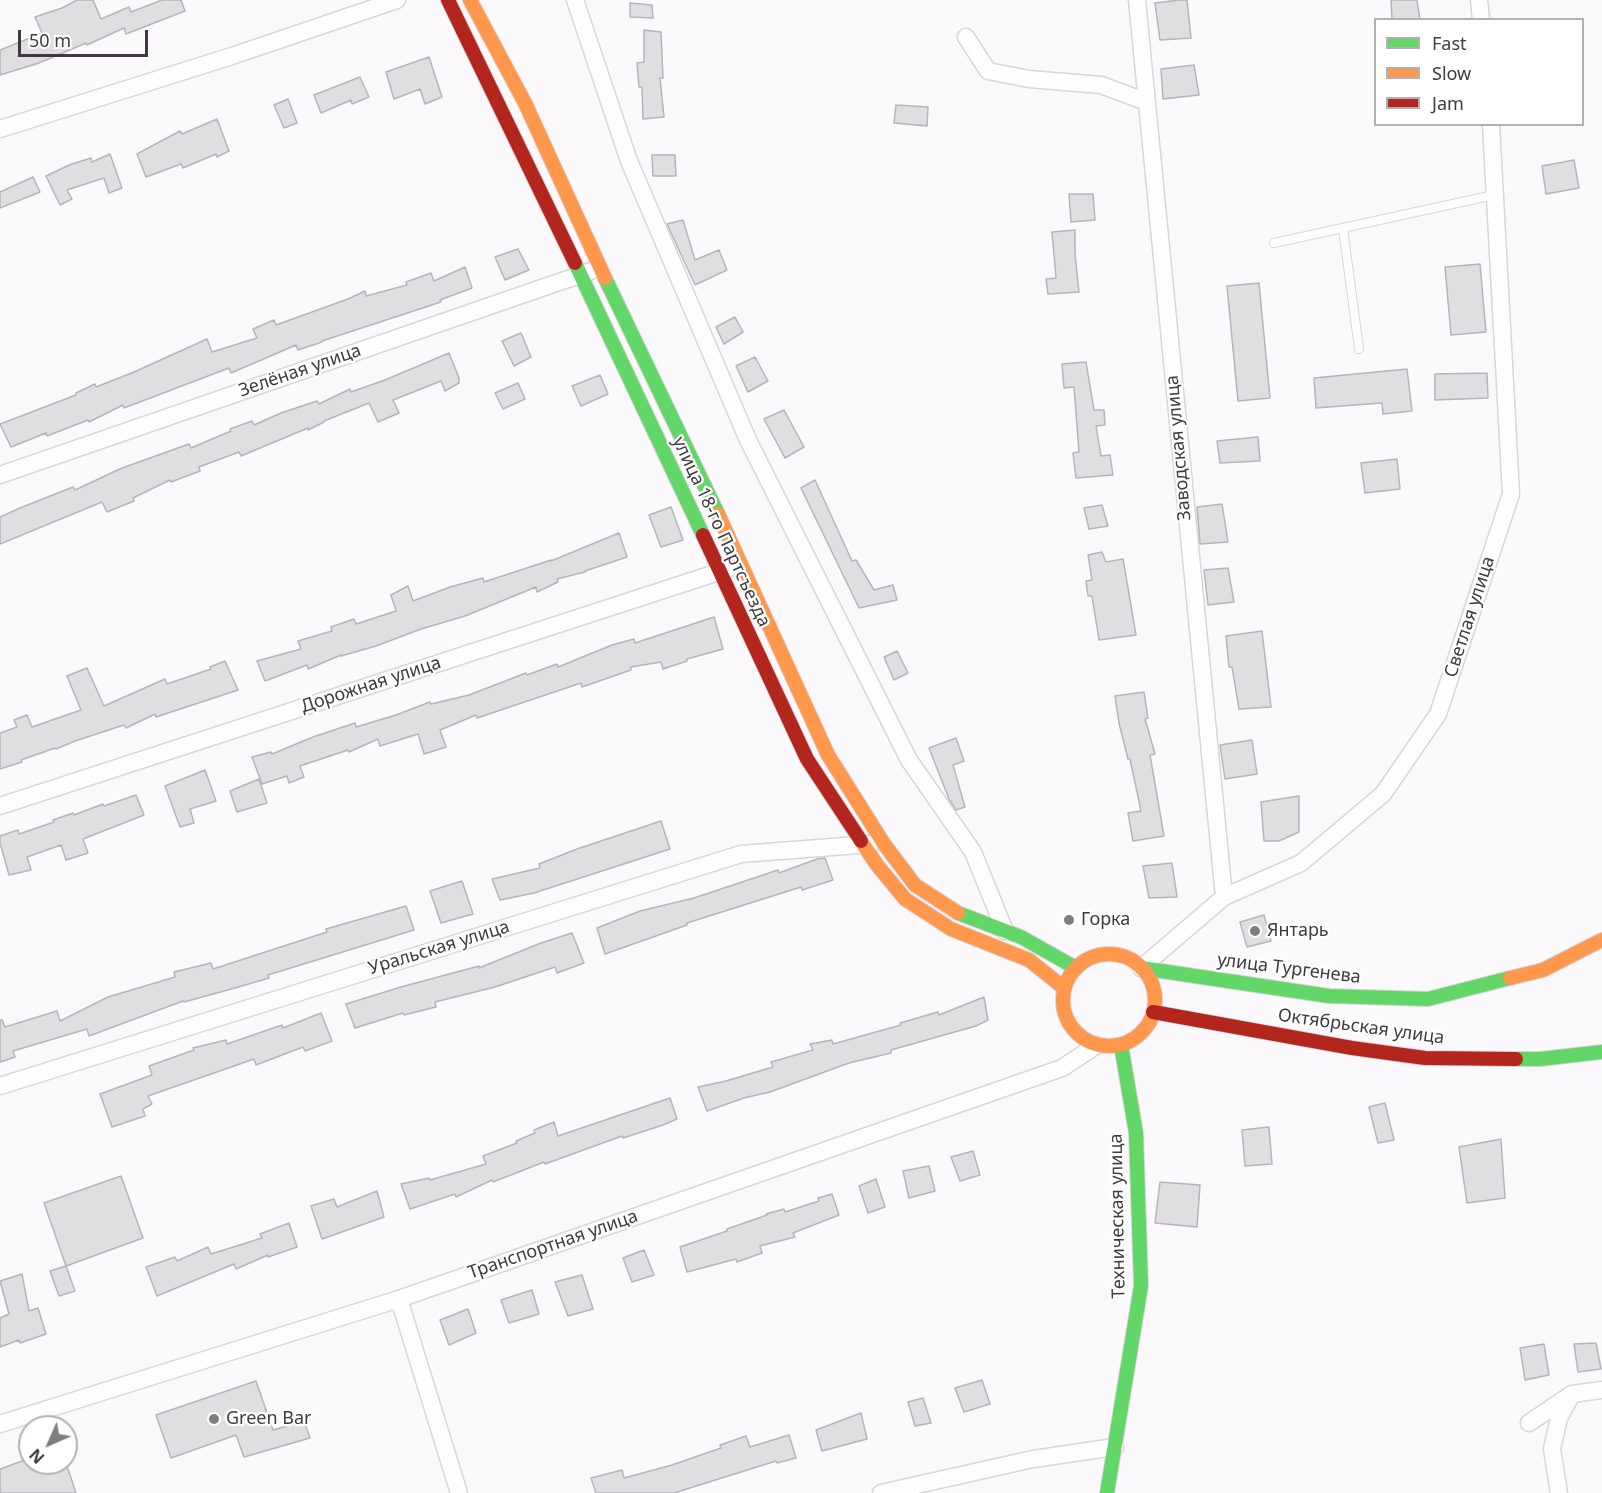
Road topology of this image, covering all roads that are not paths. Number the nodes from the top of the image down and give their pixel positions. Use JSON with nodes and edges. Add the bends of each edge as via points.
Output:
{"nodes":[{"id":1,"x":397,"y":0,"type":"edge"},
{"id":2,"x":448,"y":0,"type":"edge"},
{"id":3,"x":470,"y":0,"type":"edge"},
{"id":4,"x":575,"y":0,"type":"edge"},
{"id":5,"x":1137,"y":0,"type":"edge"},
{"id":6,"x":1479,"y":0,"type":"edge"},
{"id":7,"x":1480,"y":18,"type":"edge"},
{"id":8,"x":966,"y":37,"type":"dead end"},
{"id":9,"x":1147,"y":102,"type":"junction"},
{"id":10,"x":1491,"y":126,"type":"edge"},
{"id":11,"x":0,"y":129,"type":"edge"},
{"id":12,"x":1494,"y":195,"type":"junction"},
{"id":13,"x":1344,"y":228,"type":"junction"},
{"id":14,"x":1274,"y":243,"type":"dead end"},
{"id":15,"x":600,"y":268,"type":"junction"},
{"id":16,"x":581,"y":274,"type":"junction"},
{"id":17,"x":1359,"y":349,"type":"dead end"},
{"id":18,"x":0,"y":475,"type":"edge"},
{"id":19,"x":743,"y":565,"type":"junction"},
{"id":20,"x":719,"y":571,"type":"junction"},
{"id":21,"x":0,"y":806,"type":"edge"},
{"id":22,"x":863,"y":844,"type":"junction"},
{"id":23,"x":884,"y":844,"type":"junction"},
{"id":24,"x":1224,"y":897,"type":"junction"},
{"id":25,"x":1005,"y":931,"type":"junction"},
{"id":26,"x":1602,"y":940,"type":"edge"},
{"id":27,"x":1076,"y":968,"type":"junction"},
{"id":28,"x":1142,"y":968,"type":"junction"},
{"id":29,"x":1064,"y":988,"type":"junction"},
{"id":30,"x":1153,"y":1012,"type":"junction"},
{"id":31,"x":1097,"y":1045,"type":"junction"},
{"id":32,"x":1121,"y":1045,"type":"junction"},
{"id":33,"x":1602,"y":1052,"type":"edge"},
{"id":34,"x":0,"y":1086,"type":"edge"},
{"id":35,"x":399,"y":1299,"type":"junction"},
{"id":36,"x":1602,"y":1390,"type":"edge"},
{"id":37,"x":1572,"y":1394,"type":"junction"},
{"id":38,"x":1529,"y":1423,"type":"dead end"},
{"id":39,"x":0,"y":1424,"type":"edge"},
{"id":40,"x":1115,"y":1447,"type":"junction"},
{"id":41,"x":459,"y":1493,"type":"edge"},
{"id":42,"x":881,"y":1493,"type":"edge"},
{"id":43,"x":1107,"y":1493,"type":"edge"},
{"id":44,"x":1559,"y":1493,"type":"edge"}],
"edges":[{"from":1,"to":11,"type":"street"},
{"from":2,"to":16,"type":"main road","name":"улица 18-го Партсъезда"},
{"from":3,"to":15,"type":"main road","name":"улица 18-го Партсъезда","via":[[525,103]]},
{"from":4,"to":25,"type":"street","via":[[629,160],[748,440],[909,760],[973,852]]},
{"from":5,"to":9,"type":"street","name":"Заводская улица"},
{"from":6,"to":7,"type":"street"},
{"from":8,"to":9,"type":"street","via":[[988,71],[1101,85]]},
{"from":9,"to":24,"type":"street","name":"Заводская улица"},
{"from":10,"to":12,"type":"street","name":"Светлая улица"},
{"from":12,"to":13,"type":"lane"},
{"from":12,"to":24,"type":"street","name":"Светлая улица","via":[[1511,494],[1438,714],[1383,794],[1301,863]]},
{"from":13,"to":14,"type":"lane"},
{"from":13,"to":17,"type":"lane"},
{"from":15,"to":16,"type":"street","name":"Зелёная улица"},
{"from":15,"to":19,"type":"main road","name":"улица 18-го Партсъезда"},
{"from":16,"to":18,"type":"street","name":"Зелёная улица"},
{"from":16,"to":20,"type":"main road","name":"улица 18-го Партсъезда"},
{"from":19,"to":20,"type":"street","name":"Дорожная улица"},
{"from":19,"to":23,"type":"main road","name":"улица 18-го Партсъезда","via":[[828,755]]},
{"from":20,"to":21,"type":"street","name":"Дорожная улица"},
{"from":20,"to":22,"type":"main road","name":"улица 18-го Партсъезда","via":[[807,759]]},
{"from":22,"to":23,"type":"street","name":"Уральская улица"},
{"from":22,"to":29,"type":"main road","name":"улица 18-го Партсъезда","via":[[905,899],[951,929],[1029,960]]},
{"from":22,"to":34,"type":"street","name":"Уральская улица","via":[[741,854]]},
{"from":23,"to":25,"type":"main road","name":"улица 18-го Партсъезда","via":[[915,885],[955,912]]},
{"from":24,"to":28,"type":"street","name":"Светлая улица"},
{"from":25,"to":27,"type":"main road","name":"улица 18-го Партсъезда"},
{"from":26,"to":28,"type":"main road","name":"улица Тургенева","via":[[1543,970],[1428,999],[1329,996]]},
{"from":27,"to":28,"type":"main road","via":[[1088,959],[1116,955]]},
{"from":27,"to":29,"type":"main road"},
{"from":28,"to":30,"type":"main road","via":[[1154,988]]},
{"from":29,"to":31,"type":"main road","via":[[1066,1017],[1084,1039]]},
{"from":30,"to":32,"type":"main road","via":[[1142,1033]]},
{"from":30,"to":33,"type":"main road","name":"Октябрьская улица","via":[[1425,1058],[1540,1059]]},
{"from":31,"to":32,"type":"main road"},
{"from":31,"to":35,"type":"street","name":"Транспортная улица","via":[[1062,1068]]},
{"from":32,"to":40,"type":"main road","name":"Техническая улица","via":[[1136,1133],[1141,1286]]},
{"from":35,"to":39,"type":"street","name":"Транспортная улица"},
{"from":35,"to":41,"type":"street"},
{"from":36,"to":37,"type":"street"},
{"from":37,"to":38,"type":"street"},
{"from":37,"to":44,"type":"street","via":[[1559,1419],[1552,1449]]},
{"from":40,"to":42,"type":"street","via":[[1033,1459]]},
{"from":40,"to":43,"type":"main road","name":"Техническая улица"}]}
